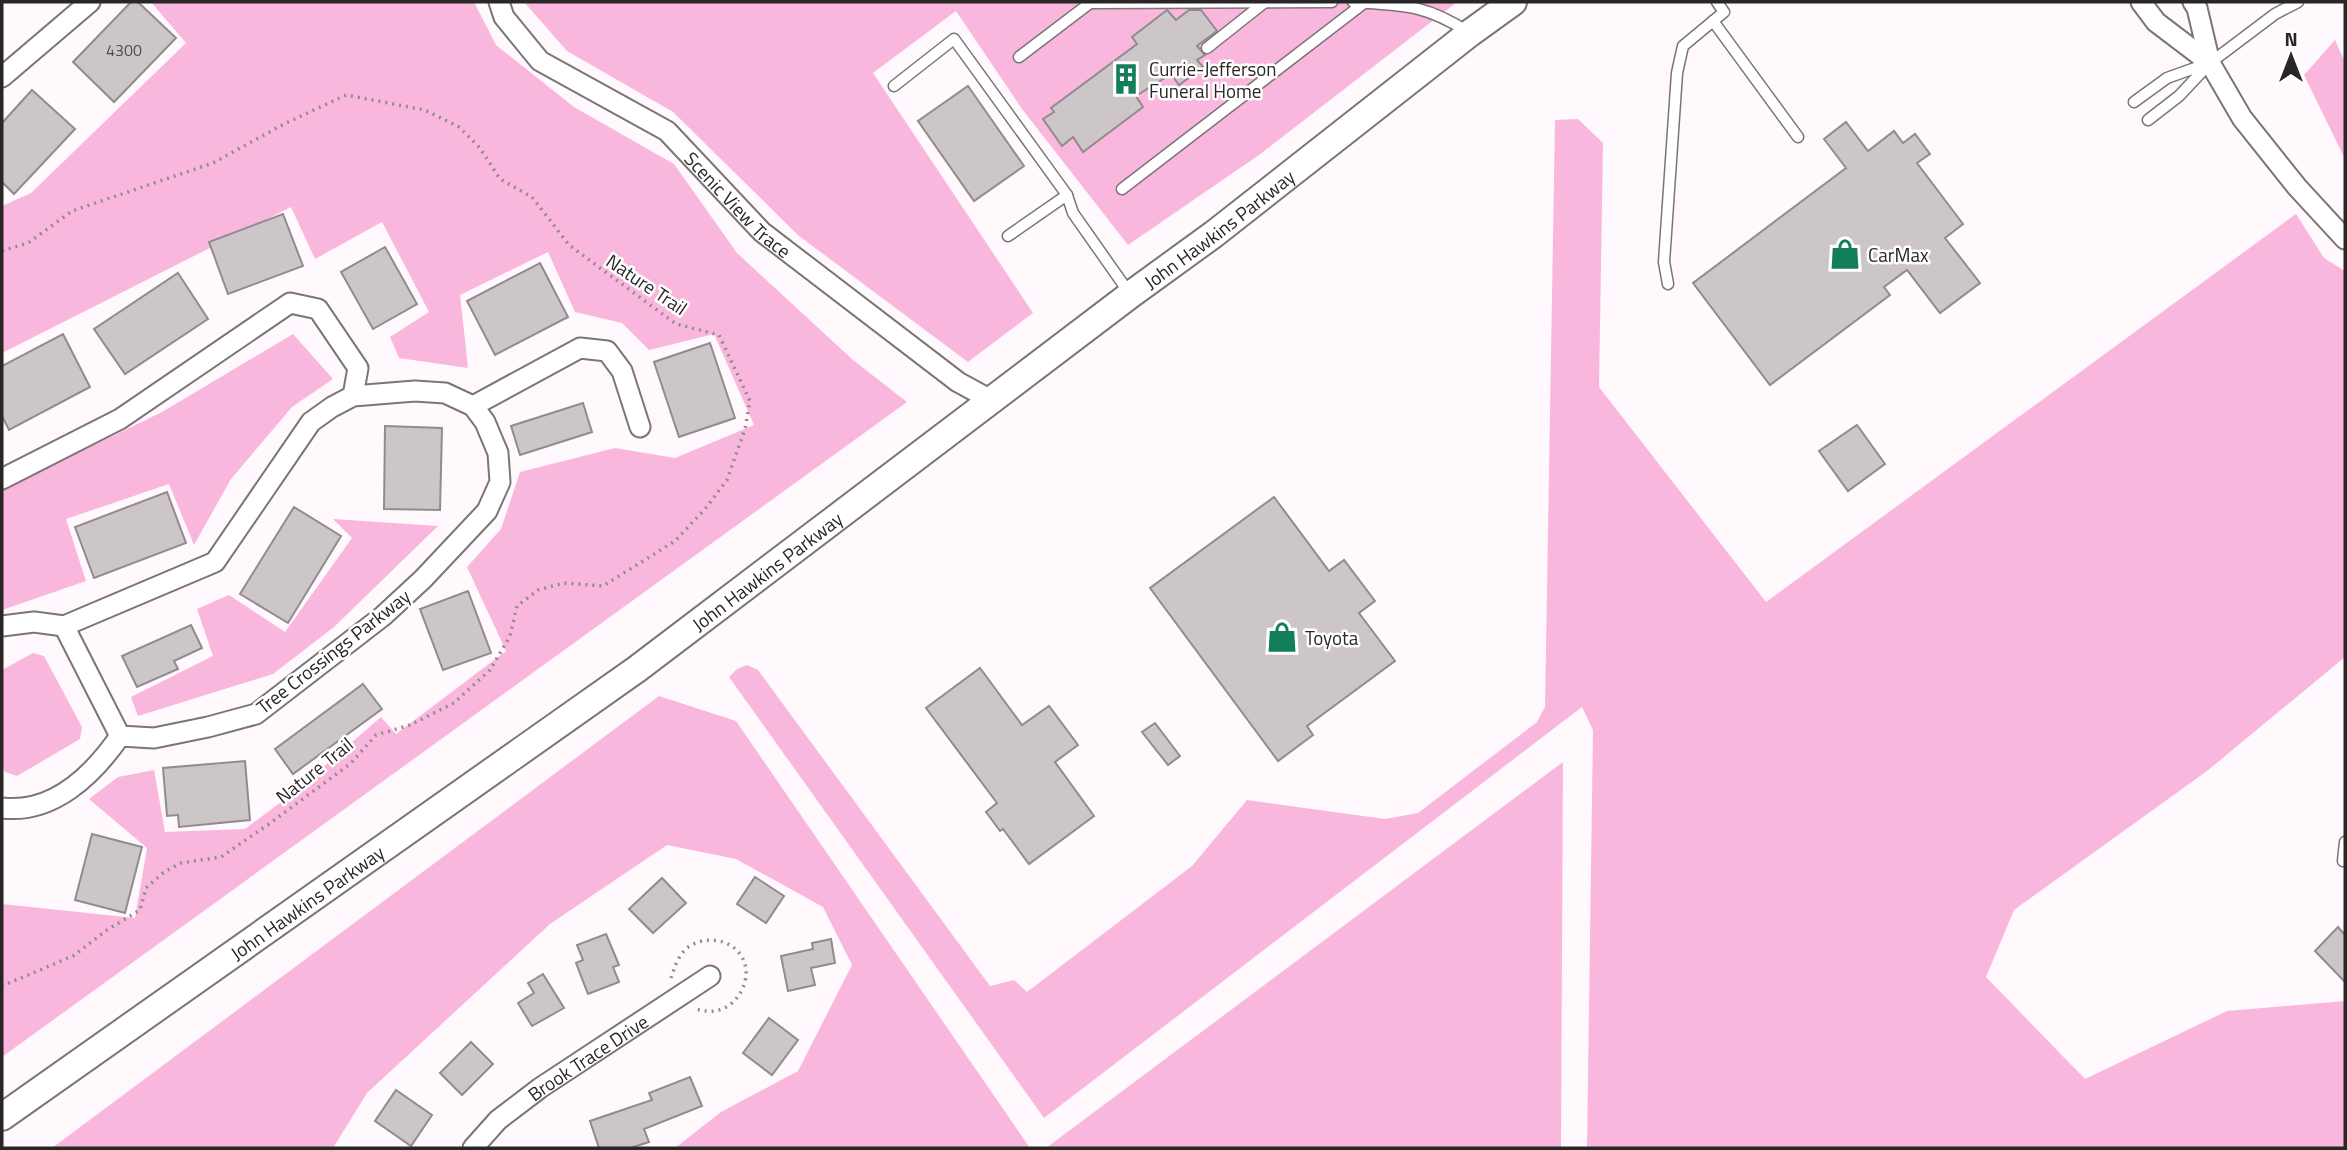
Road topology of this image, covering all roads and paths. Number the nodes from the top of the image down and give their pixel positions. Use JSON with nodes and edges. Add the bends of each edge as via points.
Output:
{"nodes":[{"id":1,"x":90,"y":2,"type":"edge"},
{"id":2,"x":499,"y":2,"type":"edge"},
{"id":3,"x":1265,"y":2,"type":"edge"},
{"id":4,"x":1332,"y":2,"type":"edge"},
{"id":5,"x":1353,"y":2,"type":"edge"},
{"id":6,"x":1513,"y":2,"type":"edge"},
{"id":7,"x":1717,"y":2,"type":"edge"},
{"id":8,"x":2141,"y":2,"type":"edge"},
{"id":9,"x":2193,"y":2,"type":"edge"},
{"id":10,"x":2298,"y":2,"type":"edge"},
{"id":11,"x":1364,"y":3,"type":"edge"},
{"id":12,"x":1080,"y":5,"type":"edge"},
{"id":13,"x":1713,"y":21,"type":"junction"},
{"id":14,"x":1470,"y":33,"type":"junction"},
{"id":15,"x":1207,"y":48,"type":"dead end"},
{"id":16,"x":1019,"y":57,"type":"dead end"},
{"id":17,"x":2210,"y":63,"type":"junction"},
{"id":18,"x":2,"y":77,"type":"edge"},
{"id":19,"x":894,"y":86,"type":"dead end"},
{"id":20,"x":2134,"y":102,"type":"dead end"},
{"id":21,"x":2148,"y":120,"type":"dead end"},
{"id":22,"x":1798,"y":137,"type":"dead end"},
{"id":23,"x":1122,"y":189,"type":"dead end"},
{"id":24,"x":1067,"y":195,"type":"junction"},
{"id":25,"x":1008,"y":236,"type":"dead end"},
{"id":26,"x":2345,"y":239,"type":"edge"},
{"id":27,"x":2,"y":251,"type":"edge"},
{"id":28,"x":1668,"y":284,"type":"dead end"},
{"id":29,"x":1130,"y":295,"type":"junction"},
{"id":30,"x":353,"y":396,"type":"junction"},
{"id":31,"x":991,"y":400,"type":"junction"},
{"id":32,"x":473,"y":406,"type":"junction"},
{"id":33,"x":640,"y":427,"type":"dead end"},
{"id":34,"x":2,"y":480,"type":"edge"},
{"id":35,"x":2,"y":626,"type":"edge"},
{"id":36,"x":64,"y":626,"type":"junction"},
{"id":37,"x":120,"y":736,"type":"junction"},
{"id":38,"x":2,"y":808,"type":"edge"},
{"id":39,"x":2345,"y":842,"type":"edge"},
{"id":40,"x":2343,"y":861,"type":"dead end"},
{"id":41,"x":710,"y":976,"type":"dead end"},
{"id":42,"x":2,"y":986,"type":"edge"},
{"id":43,"x":2,"y":1116,"type":"edge"},
{"id":44,"x":473,"y":1148,"type":"edge"}],
"edges":[{"from":1,"to":18,"type":"street"},
{"from":2,"to":31,"type":"street","name":"Scenic View Trace","via":[[504,17],[540,61],[667,131],[762,232],[958,382]]},
{"from":3,"to":4,"type":"lane"},
{"from":3,"to":12,"type":"lane"},
{"from":3,"to":15,"type":"lane"},
{"from":5,"to":11,"type":"lane"},
{"from":6,"to":14,"type":"main road","name":"John Hawkins Parkway"},
{"from":7,"to":13,"type":"lane","via":[[1724,12]]},
{"from":8,"to":17,"type":"street","via":[[2156,22]]},
{"from":9,"to":17,"type":"street"},
{"from":10,"to":17,"type":"lane"},
{"from":11,"to":14,"type":"lane","via":[[1430,10]]},
{"from":11,"to":23,"type":"lane"},
{"from":12,"to":16,"type":"lane"},
{"from":13,"to":22,"type":"lane"},
{"from":13,"to":28,"type":"lane","via":[[1683,46],[1677,73],[1664,262]]},
{"from":14,"to":29,"type":"main road","name":"John Hawkins Parkway"},
{"from":17,"to":20,"type":"lane","via":[[2167,78]]},
{"from":17,"to":21,"type":"lane"},
{"from":17,"to":26,"type":"street","via":[[2242,118]]},
{"from":19,"to":24,"type":"lane","via":[[954,39]]},
{"from":24,"to":25,"type":"lane"},
{"from":24,"to":29,"type":"lane","via":[[1073,213]]},
{"from":27,"to":42,"type":"path","name":"Nature Trail","via":[[28,243],[72,211],[213,163],[346,95],[425,110],[459,127],[500,179],[532,197],[569,245],[619,284],[676,324],[719,335],[750,401],[727,480],[675,541],[603,586],[564,583],[538,590],[517,606],[510,636],[490,670],[454,703],[410,725],[376,735],[350,764],[260,831],[221,857],[181,863],[164,872],[146,888],[140,910],[73,956]]},
{"from":29,"to":31,"type":"main road","name":"John Hawkins Parkway"},
{"from":30,"to":32,"type":"street","via":[[445,393]]},
{"from":30,"to":34,"type":"street","via":[[358,368],[317,309],[290,303],[120,419]]},
{"from":30,"to":36,"type":"street","via":[[311,422],[215,562]]},
{"from":31,"to":43,"type":"main road","name":"John Hawkins Parkway","via":[[637,668]]},
{"from":32,"to":33,"type":"street","via":[[580,348],[607,351],[622,372]]},
{"from":32,"to":37,"type":"street","name":"Tree Crossings Parkway","via":[[498,453],[500,482],[486,511],[466,535],[383,616],[256,714],[154,738]]},
{"from":35,"to":36,"type":"street","via":[[34,622]]},
{"from":36,"to":37,"type":"street"},
{"from":37,"to":38,"type":"street","via":[[101,763],[58,798],[20,809]]},
{"from":39,"to":40,"type":"lane"},
{"from":41,"to":44,"type":"street","name":"Brook Trace Drive","via":[[540,1088],[498,1120]]}]}
